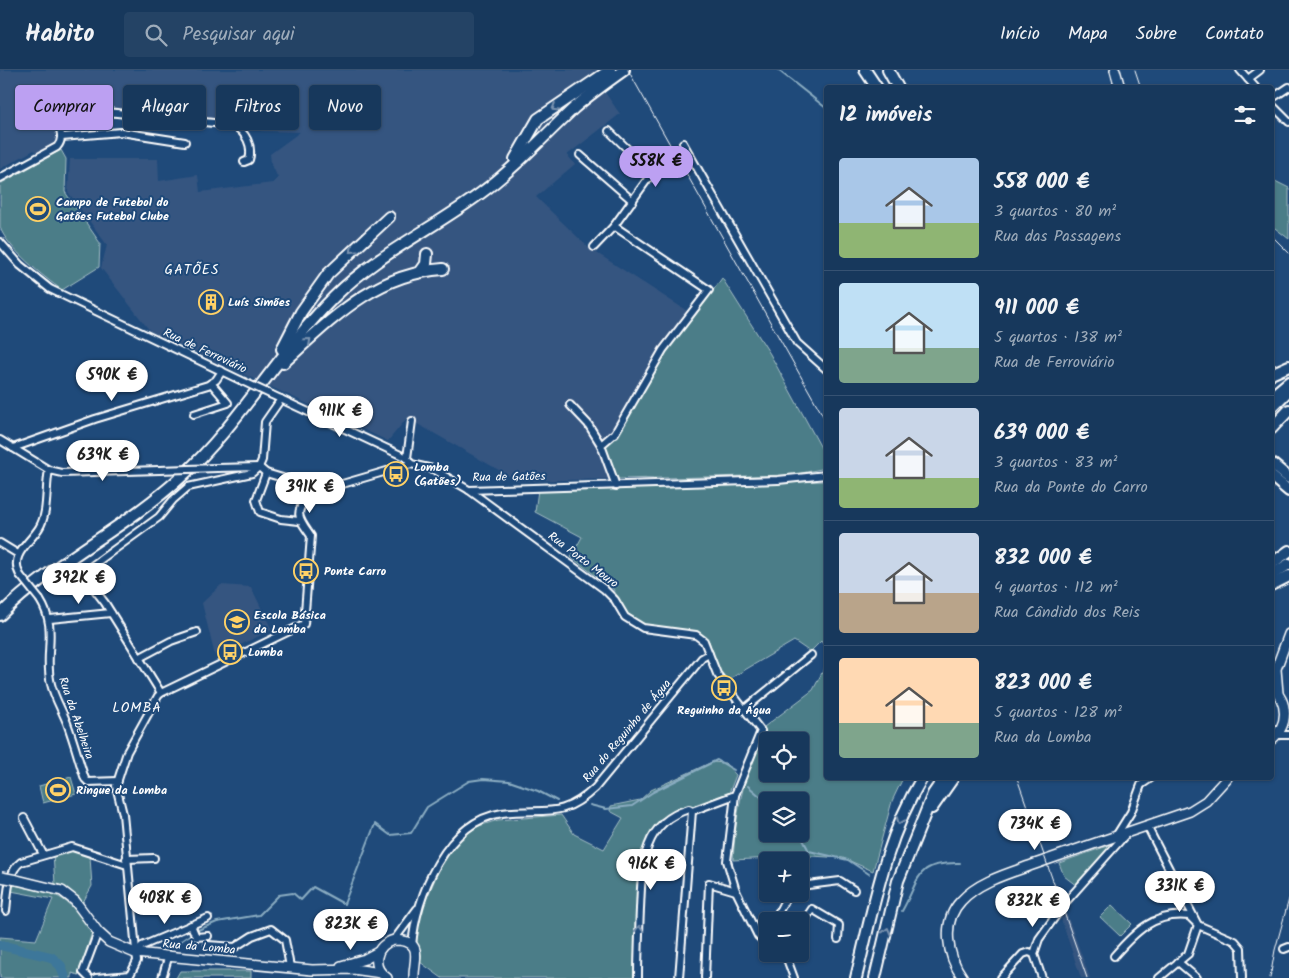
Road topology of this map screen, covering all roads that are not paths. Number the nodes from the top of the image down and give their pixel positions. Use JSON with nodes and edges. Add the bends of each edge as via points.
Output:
{"nodes":[{"id":1,"x":610,"y":70,"type":"edge"},
{"id":2,"x":624,"y":70,"type":"edge"},
{"id":3,"x":888,"y":70,"type":"edge"},
{"id":4,"x":1115,"y":70,"type":"edge"},
{"id":5,"x":1240,"y":70,"type":"edge"},
{"id":6,"x":1260,"y":70,"type":"edge"},
{"id":7,"x":865,"y":71,"type":"edge"},
{"id":8,"x":1248,"y":79,"type":"junction"},
{"id":9,"x":597,"y":84,"type":"junction"},
{"id":10,"x":875,"y":85,"type":"edge"},
{"id":11,"x":896,"y":85,"type":"edge"},
{"id":12,"x":1119,"y":85,"type":"edge"},
{"id":13,"x":1253,"y":85,"type":"edge"},
{"id":14,"x":1289,"y":87,"type":"edge"},
{"id":15,"x":1274,"y":97,"type":"edge"},
{"id":16,"x":1274,"y":107,"type":"edge"},
{"id":17,"x":538,"y":118,"type":"junction"},
{"id":18,"x":1289,"y":122,"type":"edge"},
{"id":19,"x":550,"y":131,"type":"junction"},
{"id":20,"x":609,"y":131,"type":"dead end"},
{"id":21,"x":62,"y":137,"type":"junction"},
{"id":22,"x":185,"y":142,"type":"dead end"},
{"id":23,"x":683,"y":143,"type":"dead end"},
{"id":24,"x":580,"y":155,"type":"dead end"},
{"id":25,"x":244,"y":162,"type":"dead end"},
{"id":26,"x":0,"y":178,"type":"edge"},
{"id":27,"x":633,"y":201,"type":"junction"},
{"id":28,"x":389,"y":217,"type":"dead end"},
{"id":29,"x":614,"y":226,"type":"junction"},
{"id":30,"x":0,"y":242,"type":"edge"},
{"id":31,"x":594,"y":247,"type":"dead end"},
{"id":32,"x":427,"y":254,"type":"dead end"},
{"id":33,"x":443,"y":269,"type":"dead end"},
{"id":34,"x":421,"y":271,"type":"junction"},
{"id":35,"x":313,"y":318,"type":"junction"},
{"id":36,"x":1289,"y":366,"type":"edge"},
{"id":37,"x":824,"y":367,"type":"edge"},
{"id":38,"x":222,"y":371,"type":"junction"},
{"id":39,"x":270,"y":372,"type":"junction"},
{"id":40,"x":1274,"y":373,"type":"edge"},
{"id":41,"x":1289,"y":382,"type":"edge"},
{"id":42,"x":211,"y":383,"type":"junction"},
{"id":43,"x":1289,"y":390,"type":"edge"},
{"id":44,"x":1274,"y":394,"type":"edge"},
{"id":45,"x":281,"y":399,"type":"junction"},
{"id":46,"x":570,"y":405,"type":"dead end"},
{"id":47,"x":1274,"y":405,"type":"edge"},
{"id":48,"x":1289,"y":410,"type":"edge"},
{"id":49,"x":194,"y":414,"type":"dead end"},
{"id":50,"x":412,"y":421,"type":"dead end"},
{"id":51,"x":1274,"y":426,"type":"edge"},
{"id":52,"x":0,"y":440,"type":"edge"},
{"id":53,"x":601,"y":445,"type":"junction"},
{"id":54,"x":13,"y":448,"type":"junction"},
{"id":55,"x":407,"y":458,"type":"junction"},
{"id":56,"x":411,"y":464,"type":"junction"},
{"id":57,"x":1274,"y":464,"type":"edge"},
{"id":58,"x":1274,"y":466,"type":"edge"},
{"id":59,"x":260,"y":467,"type":"junction"},
{"id":60,"x":50,"y":470,"type":"junction"},
{"id":61,"x":1289,"y":472,"type":"edge"},
{"id":62,"x":266,"y":473,"type":"junction"},
{"id":63,"x":824,"y":475,"type":"edge"},
{"id":64,"x":1274,"y":478,"type":"edge"},
{"id":65,"x":1289,"y":478,"type":"edge"},
{"id":66,"x":616,"y":486,"type":"junction"},
{"id":67,"x":469,"y":490,"type":"junction"},
{"id":68,"x":1289,"y":491,"type":"edge"},
{"id":69,"x":308,"y":494,"type":"junction"},
{"id":70,"x":299,"y":521,"type":"junction"},
{"id":71,"x":0,"y":543,"type":"edge"},
{"id":72,"x":1289,"y":551,"type":"edge"},
{"id":73,"x":18,"y":554,"type":"junction"},
{"id":74,"x":1274,"y":562,"type":"edge"},
{"id":75,"x":1289,"y":564,"type":"edge"},
{"id":76,"x":1274,"y":573,"type":"edge"},
{"id":77,"x":1289,"y":576,"type":"edge"},
{"id":78,"x":1274,"y":583,"type":"edge"},
{"id":79,"x":111,"y":613,"type":"junction"},
{"id":80,"x":0,"y":615,"type":"edge"},
{"id":81,"x":50,"y":619,"type":"junction"},
{"id":82,"x":198,"y":632,"type":"dead end"},
{"id":83,"x":1289,"y":634,"type":"edge"},
{"id":84,"x":709,"y":654,"type":"junction"},
{"id":85,"x":811,"y":655,"type":"dead end"},
{"id":86,"x":139,"y":658,"type":"junction"},
{"id":87,"x":1275,"y":665,"type":"edge"},
{"id":88,"x":1275,"y":690,"type":"edge"},
{"id":89,"x":161,"y":693,"type":"junction"},
{"id":90,"x":746,"y":708,"type":"junction"},
{"id":91,"x":1287,"y":712,"type":"edge"},
{"id":92,"x":1289,"y":735,"type":"edge"},
{"id":93,"x":1274,"y":737,"type":"edge"},
{"id":94,"x":118,"y":780,"type":"junction"},
{"id":95,"x":917,"y":780,"type":"edge"},
{"id":96,"x":921,"y":780,"type":"edge"},
{"id":97,"x":942,"y":780,"type":"edge"},
{"id":98,"x":952,"y":780,"type":"edge"},
{"id":99,"x":1148,"y":780,"type":"edge"},
{"id":100,"x":1225,"y":780,"type":"edge"},
{"id":101,"x":735,"y":795,"type":"junction"},
{"id":102,"x":908,"y":802,"type":"junction"},
{"id":103,"x":692,"y":811,"type":"junction"},
{"id":104,"x":24,"y":818,"type":"dead end"},
{"id":105,"x":924,"y":819,"type":"junction"},
{"id":106,"x":1147,"y":826,"type":"junction"},
{"id":107,"x":1127,"y":833,"type":"junction"},
{"id":108,"x":1116,"y":836,"type":"junction"},
{"id":109,"x":43,"y":854,"type":"junction"},
{"id":110,"x":154,"y":858,"type":"dead end"},
{"id":111,"x":127,"y":862,"type":"junction"},
{"id":112,"x":0,"y":877,"type":"edge"},
{"id":113,"x":13,"y":882,"type":"junction"},
{"id":114,"x":809,"y":886,"type":"edge"},
{"id":115,"x":854,"y":890,"type":"dead end"},
{"id":116,"x":736,"y":891,"type":"junction"},
{"id":117,"x":421,"y":903,"type":"junction"},
{"id":118,"x":1064,"y":904,"type":"dead end"},
{"id":119,"x":6,"y":912,"type":"dead end"},
{"id":120,"x":809,"y":914,"type":"edge"},
{"id":121,"x":1057,"y":914,"type":"dead end"},
{"id":122,"x":208,"y":918,"type":"dead end"},
{"id":123,"x":191,"y":925,"type":"junction"},
{"id":124,"x":1198,"y":925,"type":"junction"},
{"id":125,"x":98,"y":932,"type":"junction"},
{"id":126,"x":208,"y":936,"type":"dead end"},
{"id":127,"x":759,"y":937,"type":"edge"},
{"id":128,"x":838,"y":939,"type":"dead end"},
{"id":129,"x":394,"y":940,"type":"junction"},
{"id":130,"x":208,"y":945,"type":"dead end"},
{"id":131,"x":412,"y":946,"type":"junction"},
{"id":132,"x":378,"y":952,"type":"junction"},
{"id":133,"x":135,"y":953,"type":"junction"},
{"id":134,"x":1034,"y":954,"type":"junction"},
{"id":135,"x":1114,"y":956,"type":"dead end"},
{"id":136,"x":168,"y":958,"type":"junction"},
{"id":137,"x":788,"y":962,"type":"edge"},
{"id":138,"x":1178,"y":962,"type":"junction"},
{"id":139,"x":290,"y":967,"type":"junction"},
{"id":140,"x":333,"y":969,"type":"junction"},
{"id":141,"x":414,"y":974,"type":"edge"},
{"id":142,"x":384,"y":975,"type":"edge"},
{"id":143,"x":89,"y":978,"type":"edge"},
{"id":144,"x":96,"y":978,"type":"edge"},
{"id":145,"x":162,"y":978,"type":"edge"},
{"id":146,"x":406,"y":978,"type":"edge"},
{"id":147,"x":638,"y":978,"type":"edge"},
{"id":148,"x":679,"y":978,"type":"edge"},
{"id":149,"x":704,"y":978,"type":"edge"},
{"id":150,"x":794,"y":978,"type":"edge"},
{"id":151,"x":856,"y":978,"type":"edge"},
{"id":152,"x":875,"y":978,"type":"edge"},
{"id":153,"x":963,"y":978,"type":"edge"},
{"id":154,"x":1001,"y":978,"type":"edge"},
{"id":155,"x":1042,"y":978,"type":"edge"},
{"id":156,"x":1158,"y":978,"type":"edge"},
{"id":157,"x":1196,"y":978,"type":"edge"},
{"id":158,"x":1242,"y":978,"type":"edge"}],
"edges":[{"from":1,"to":9,"type":"highway"},
{"from":2,"to":9,"type":"highway"},
{"from":3,"to":11,"type":"highway"},
{"from":4,"to":12,"type":"main road"},
{"from":5,"to":8,"type":"street"},
{"from":6,"to":8,"type":"street"},
{"from":7,"to":10,"type":"highway"},
{"from":8,"to":13,"type":"street"},
{"from":9,"to":17,"type":"highway","one_way":true},
{"from":9,"to":19,"type":"highway"},
{"from":14,"to":15,"type":"street"},
{"from":16,"to":18,"type":"street"},
{"from":17,"to":19,"type":"highway","via":[[541,129]]},
{"from":17,"to":35,"type":"highway","via":[[507,170],[355,276]]},
{"from":19,"to":35,"type":"highway","via":[[483,191],[359,275]]},
{"from":20,"to":27,"type":"street","via":[[652,173]]},
{"from":21,"to":22,"type":"street","via":[[121,132]]},
{"from":21,"to":25,"type":"street","via":[[57,115],[63,110],[233,126],[240,129],[251,152],[249,160]]},
{"from":21,"to":26,"type":"street","via":[[57,147]]},
{"from":23,"to":37,"type":"street","via":[[797,344]]},
{"from":24,"to":27,"type":"street"},
{"from":27,"to":29,"type":"street"},
{"from":28,"to":39,"type":"highway","one_way":true,"via":[[328,274],[302,312]]},
{"from":29,"to":31,"type":"street"},
{"from":29,"to":53,"type":"street","via":[[710,290],[662,350],[615,432]]},
{"from":30,"to":38,"type":"street","name":"Rua de Ferroviário","via":[[20,265],[50,289]]},
{"from":32,"to":34,"type":"highway"},
{"from":33,"to":34,"type":"highway"},
{"from":39,"to":34,"type":"highway","one_way":true,"via":[[360,297],[383,284]]},
{"from":35,"to":39,"type":"highway"},
{"from":36,"to":40,"type":"highway"},
{"from":38,"to":42,"type":"street"},
{"from":38,"to":45,"type":"street","name":"Rua de Ferroviário","bridge":true},
{"from":39,"to":80,"type":"highway","via":[[218,439],[179,479],[43,577]]},
{"from":41,"to":44,"type":"highway"},
{"from":42,"to":49,"type":"street","via":[[228,403]]},
{"from":42,"to":54,"type":"street"},
{"from":43,"to":47,"type":"highway"},
{"from":45,"to":55,"type":"street","name":"Rua de Ferroviário"},
{"from":45,"to":59,"type":"street","via":[[265,422]]},
{"from":46,"to":53,"type":"street","via":[[588,424]]},
{"from":48,"to":51,"type":"highway"},
{"from":50,"to":55,"type":"street"},
{"from":52,"to":54,"type":"street"},
{"from":53,"to":66,"type":"street"},
{"from":54,"to":60,"type":"street"},
{"from":55,"to":56,"type":"street"},
{"from":56,"to":67,"type":"street","name":"Rua de Gatões","via":[[433,469]]},
{"from":56,"to":69,"type":"street"},
{"from":57,"to":61,"type":"highway"},
{"from":58,"to":65,"type":"highway"},
{"from":59,"to":60,"type":"street","bridge":true,"via":[[62,473]]},
{"from":59,"to":62,"type":"street"},
{"from":59,"to":79,"type":"street","via":[[252,473],[188,487],[159,517],[82,573]]},
{"from":60,"to":73,"type":"street","via":[[42,521]]},
{"from":62,"to":69,"type":"street","via":[[286,478]]},
{"from":62,"to":70,"type":"street","via":[[256,500],[260,512]]},
{"from":63,"to":66,"type":"street","name":"Rua de Gatões"},
{"from":64,"to":68,"type":"highway"},
{"from":66,"to":67,"type":"street","name":"Rua de Gatões"},
{"from":67,"to":84,"type":"street","name":"Rua Porto Mouro","via":[[604,589],[625,617],[643,628],[696,635],[704,641]]},
{"from":69,"to":70,"type":"street","via":[[299,512]]},
{"from":70,"to":89,"type":"street","via":[[311,536],[304,624]]},
{"from":71,"to":73,"type":"street"},
{"from":72,"to":74,"type":"highway"},
{"from":73,"to":81,"type":"street","name":"Rua da Abelheira","bridge":true,"via":[[16,563],[20,575]]},
{"from":75,"to":76,"type":"highway"},
{"from":77,"to":78,"type":"highway"},
{"from":79,"to":81,"type":"street"},
{"from":79,"to":86,"type":"street"},
{"from":81,"to":94,"type":"street","name":"Rua da Abelheira","via":[[51,684],[85,779],[88,782]]},
{"from":82,"to":86,"type":"street","via":[[171,641]]},
{"from":83,"to":87,"type":"main road"},
{"from":84,"to":90,"type":"street","name":"Rua Porto Mouro","via":[[717,674]]},
{"from":84,"to":117,"type":"street","name":"Rua do Reguinho de Água","via":[[702,658],[589,794],[562,809],[503,813],[469,826],[445,850]]},
{"from":85,"to":90,"type":"street"},
{"from":86,"to":89,"type":"street"},
{"from":87,"to":88,"type":"main road"},
{"from":88,"to":91,"type":"main road"},
{"from":89,"to":94,"type":"street","via":[[126,752]]},
{"from":90,"to":101,"type":"street","name":"Rua Porto Mouro","via":[[762,731]]},
{"from":91,"to":93,"type":"main road"},
{"from":92,"to":93,"type":"street"},
{"from":94,"to":111,"type":"street","via":[[116,786],[123,814]]},
{"from":95,"to":102,"type":"highway"},
{"from":96,"to":102,"type":"highway"},
{"from":97,"to":105,"type":"highway","via":[[932,794]]},
{"from":98,"to":105,"type":"highway"},
{"from":99,"to":108,"type":"street","via":[[1141,785],[1131,812]]},
{"from":100,"to":106,"type":"main road","via":[[1198,807]]},
{"from":101,"to":103,"type":"street"},
{"from":101,"to":116,"type":"street","name":"Rua Porto Mouro","via":[[727,861]]},
{"from":102,"to":151,"type":"highway","one_way":true,"via":[[883,867]]},
{"from":147,"to":103,"type":"street","one_way":true,"via":[[644,854],[668,817],[686,809]]},
{"from":103,"to":148,"type":"street"},
{"from":104,"to":109,"type":"street"},
{"from":152,"to":105,"type":"highway","one_way":true,"via":[[898,881]]},
{"from":106,"to":107,"type":"main road"},
{"from":106,"to":124,"type":"street"},
{"from":107,"to":108,"type":"main road"},
{"from":107,"to":118,"type":"street"},
{"from":108,"to":153,"type":"main road","via":[[999,876],[962,900],[952,913],[948,932],[953,961]]},
{"from":109,"to":111,"type":"street","via":[[72,847]]},
{"from":109,"to":113,"type":"street","via":[[16,866]]},
{"from":110,"to":111,"type":"street"},
{"from":111,"to":133,"type":"street"},
{"from":112,"to":113,"type":"main road","name":"Rua da Lomba","bridge":true},
{"from":113,"to":119,"type":"street"},
{"from":113,"to":125,"type":"main road","name":"Rua da Lomba","via":[[62,890],[75,901]]},
{"from":114,"to":115,"type":"street","via":[[840,880]]},
{"from":116,"to":127,"type":"street","name":"Rua Porto Mouro"},
{"from":116,"to":149,"type":"street","via":[[709,883]]},
{"from":117,"to":129,"type":"street","name":"Rua do Reguinho de Água"},
{"from":117,"to":131,"type":"street","name":"Rua do Reguinho de Água"},
{"from":120,"to":128,"type":"street","via":[[812,909],[839,925]]},
{"from":121,"to":134,"type":"street","via":[[1039,939]]},
{"from":122,"to":123,"type":"street"},
{"from":123,"to":126,"type":"street","via":[[196,937]]},
{"from":123,"to":133,"type":"street","via":[[142,946]]},
{"from":124,"to":135,"type":"street","via":[[1189,916],[1182,915],[1156,920],[1135,932]]},
{"from":124,"to":138,"type":"street","via":[[1188,954]]},
{"from":124,"to":158,"type":"street","via":[[1235,940],[1241,948]]},
{"from":125,"to":133,"type":"main road","name":"Rua da Lomba","via":[[109,942]]},
{"from":125,"to":143,"type":"street","via":[[83,972]]},
{"from":129,"to":131,"type":"main road"},
{"from":129,"to":132,"type":"main road","name":"Rua da Lomba","via":[[384,944]]},
{"from":130,"to":139,"type":"street","via":[[236,947],[252,936],[271,930],[285,940]]},
{"from":131,"to":141,"type":"main road","via":[[417,957]]},
{"from":132,"to":140,"type":"main road","name":"Rua da Lomba"},
{"from":132,"to":142,"type":"main road","via":[[376,963]]},
{"from":133,"to":136,"type":"main road","name":"Rua da Lomba"},
{"from":133,"to":144,"type":"street","via":[[137,960],[130,975]]},
{"from":134,"to":154,"type":"street","via":[[1024,954]]},
{"from":134,"to":155,"type":"street"},
{"from":136,"to":139,"type":"main road","name":"Rua da Lomba"},
{"from":136,"to":145,"type":"street"},
{"from":137,"to":150,"type":"street"},
{"from":138,"to":156,"type":"street"},
{"from":138,"to":157,"type":"street"},
{"from":139,"to":140,"type":"main road","name":"Rua da Lomba"},
{"from":140,"to":142,"type":"main road","name":"Rua da Lomba"},
{"from":141,"to":146,"type":"main road"}]}
